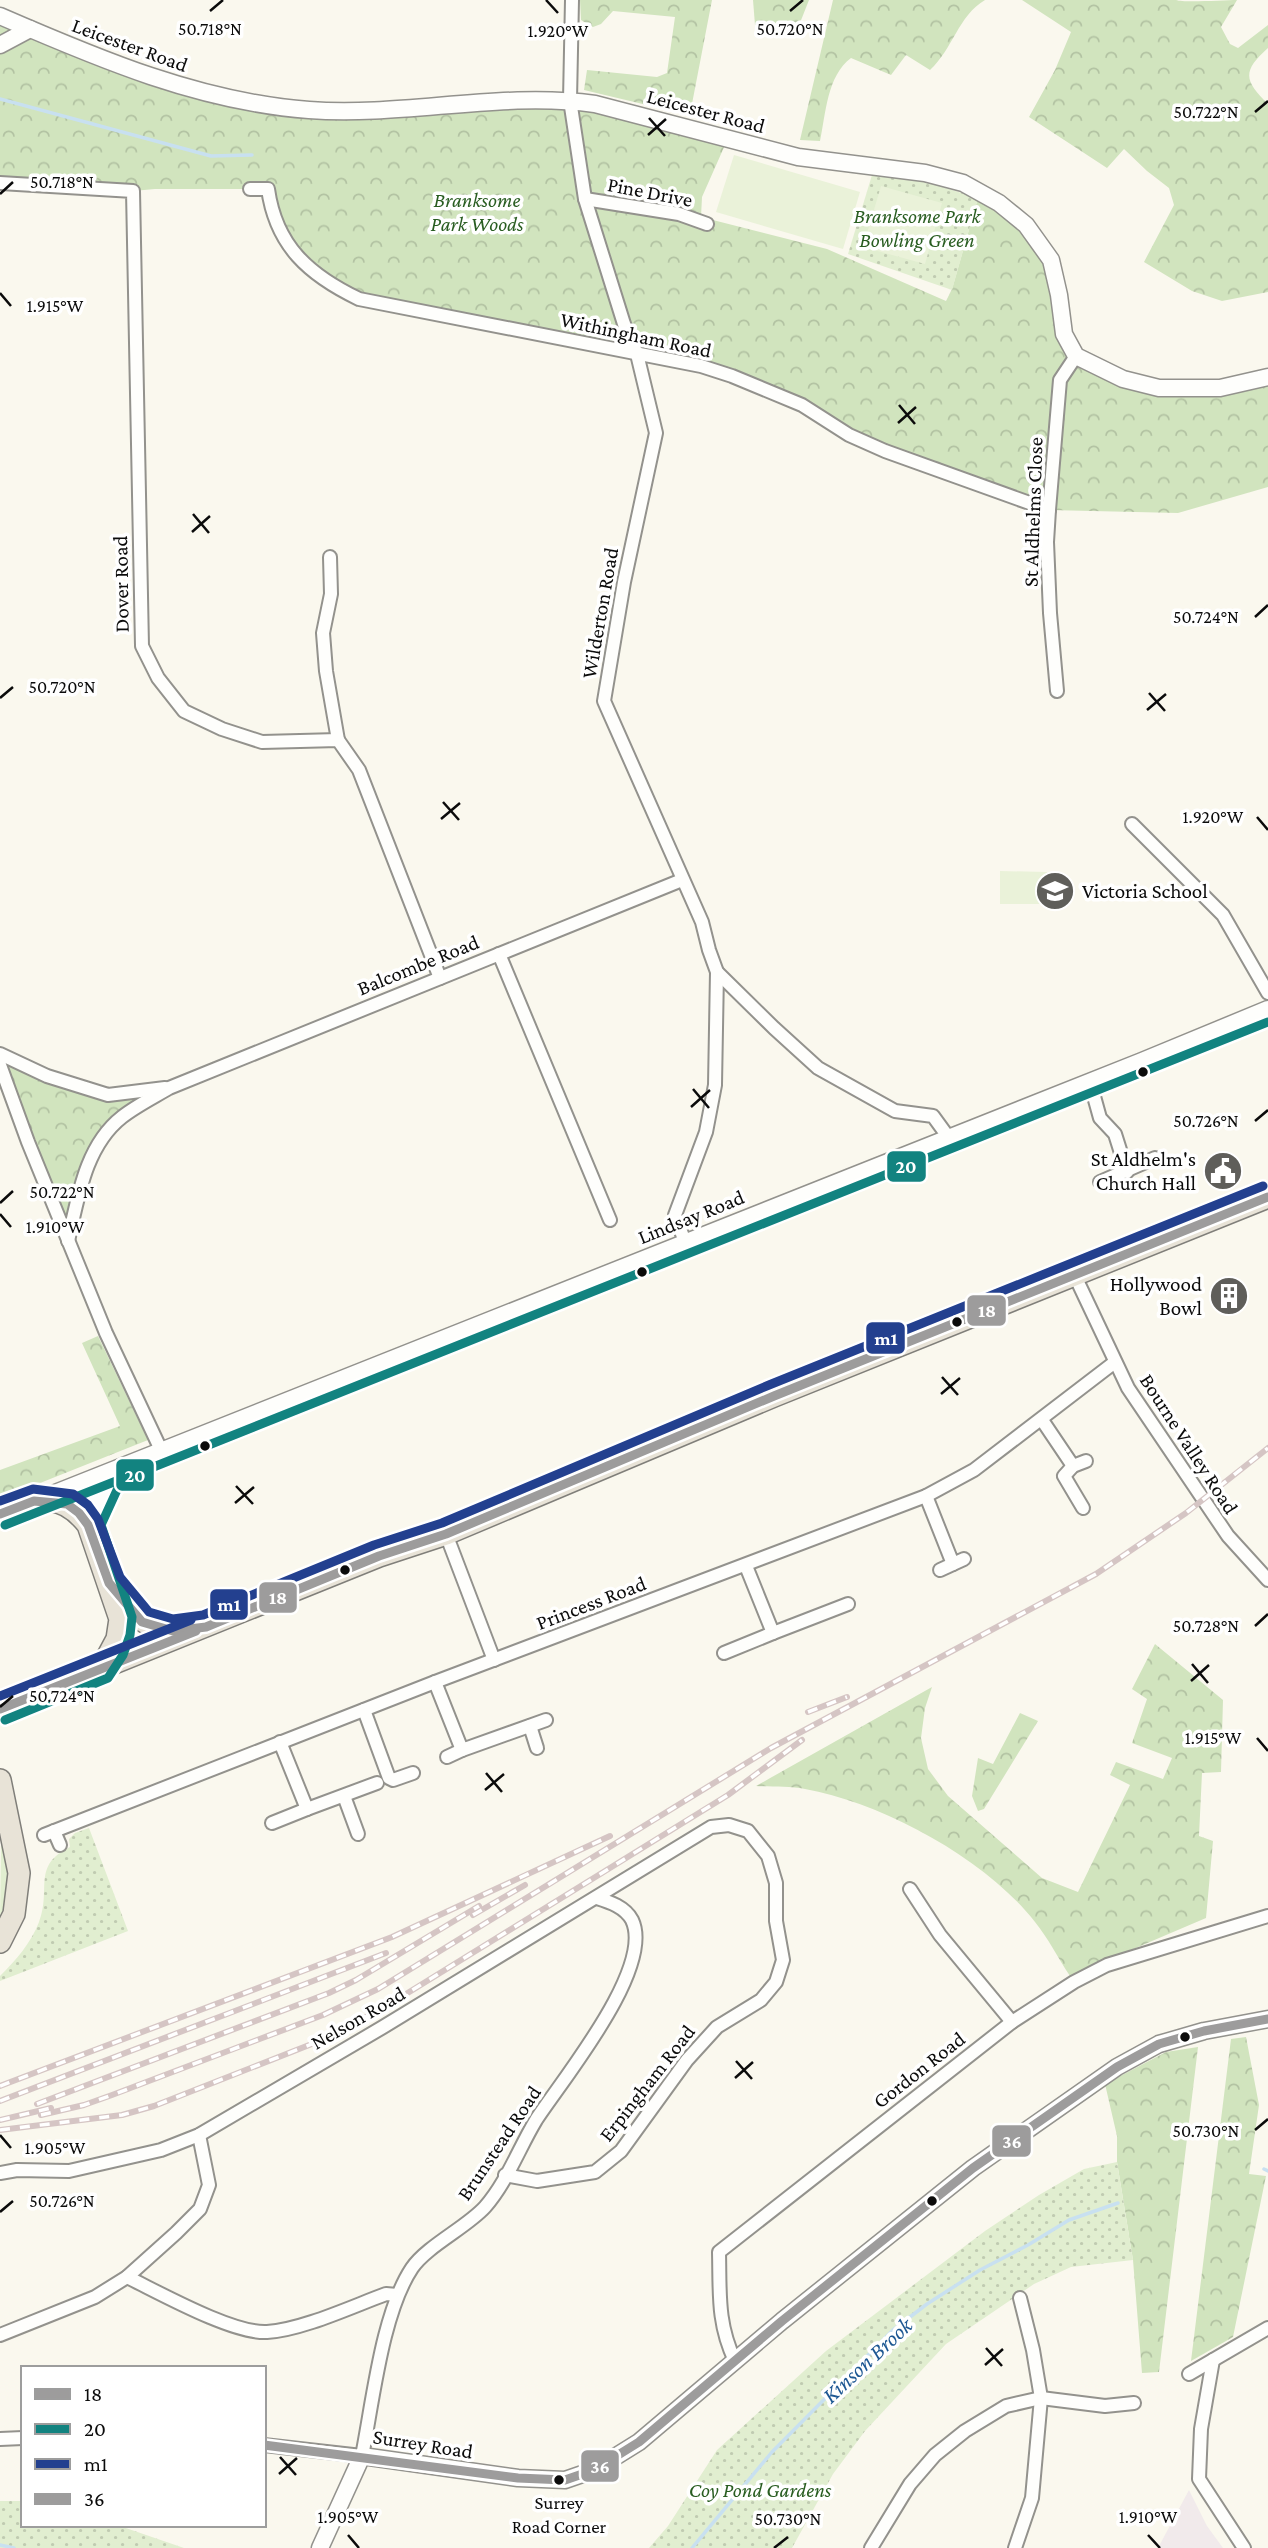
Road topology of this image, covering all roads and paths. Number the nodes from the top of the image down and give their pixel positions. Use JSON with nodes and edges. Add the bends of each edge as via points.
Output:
{"nodes":[{"id":1,"x":572,"y":0,"type":"edge"},
{"id":2,"x":0,"y":16,"type":"edge"},
{"id":3,"x":30,"y":29,"type":"junction"},
{"id":4,"x":0,"y":44,"type":"edge"},
{"id":5,"x":570,"y":100,"type":"junction"},
{"id":6,"x":0,"y":183,"type":"edge"},
{"id":7,"x":250,"y":189,"type":"dead end"},
{"id":8,"x":585,"y":199,"type":"junction"},
{"id":9,"x":707,"y":224,"type":"dead end"},
{"id":10,"x":637,"y":354,"type":"junction"},
{"id":11,"x":1076,"y":356,"type":"junction"},
{"id":12,"x":1268,"y":377,"type":"edge"},
{"id":13,"x":1048,"y":510,"type":"junction"},
{"id":14,"x":330,"y":557,"type":"dead end"},
{"id":15,"x":1057,"y":691,"type":"dead end"},
{"id":16,"x":338,"y":740,"type":"junction"},
{"id":17,"x":1132,"y":824,"type":"dead end"},
{"id":18,"x":682,"y":880,"type":"junction"},
{"id":19,"x":499,"y":954,"type":"junction"},
{"id":20,"x":717,"y":972,"type":"junction"},
{"id":21,"x":440,"y":978,"type":"junction"},
{"id":22,"x":1268,"y":993,"type":"edge"},
{"id":23,"x":1268,"y":1009,"type":"edge"},
{"id":24,"x":0,"y":1054,"type":"edge"},
{"id":25,"x":0,"y":1065,"type":"edge"},
{"id":26,"x":1090,"y":1082,"type":"junction"},
{"id":27,"x":169,"y":1088,"type":"junction"},
{"id":28,"x":949,"y":1138,"type":"junction"},
{"id":29,"x":1154,"y":1158,"type":"dead end"},
{"id":30,"x":1127,"y":1172,"type":"junction"},
{"id":31,"x":1100,"y":1182,"type":"dead end"},
{"id":32,"x":1268,"y":1197,"type":"edge"},
{"id":33,"x":611,"y":1220,"type":"dead end"},
{"id":34,"x":68,"y":1241,"type":"junction"},
{"id":35,"x":685,"y":1242,"type":"junction"},
{"id":36,"x":1086,"y":1271,"type":"junction"},
{"id":37,"x":1115,"y":1362,"type":"junction"},
{"id":38,"x":1042,"y":1420,"type":"junction"},
{"id":39,"x":161,"y":1450,"type":"junction"},
{"id":40,"x":1086,"y":1461,"type":"dead end"},
{"id":41,"x":130,"y":1463,"type":"junction"},
{"id":42,"x":1073,"y":1466,"type":"junction"},
{"id":43,"x":926,"y":1496,"type":"junction"},
{"id":44,"x":34,"y":1501,"type":"junction"},
{"id":45,"x":1083,"y":1508,"type":"dead end"},
{"id":46,"x":0,"y":1514,"type":"edge"},
{"id":47,"x":88,"y":1525,"type":"junction"},
{"id":48,"x":446,"y":1534,"type":"junction"},
{"id":49,"x":746,"y":1566,"type":"junction"},
{"id":50,"x":940,"y":1570,"type":"dead end"},
{"id":51,"x":1268,"y":1580,"type":"edge"},
{"id":52,"x":109,"y":1583,"type":"junction"},
{"id":53,"x":848,"y":1604,"type":"dead end"},
{"id":54,"x":206,"y":1627,"type":"junction"},
{"id":55,"x":773,"y":1633,"type":"junction"},
{"id":56,"x":724,"y":1653,"type":"dead end"},
{"id":57,"x":494,"y":1660,"type":"junction"},
{"id":58,"x":102,"y":1667,"type":"junction"},
{"id":59,"x":435,"y":1682,"type":"junction"},
{"id":60,"x":4,"y":1708,"type":"edge"},
{"id":61,"x":364,"y":1710,"type":"junction"},
{"id":62,"x":546,"y":1720,"type":"dead end"},
{"id":63,"x":530,"y":1726,"type":"junction"},
{"id":64,"x":280,"y":1742,"type":"junction"},
{"id":65,"x":537,"y":1748,"type":"dead end"},
{"id":66,"x":462,"y":1750,"type":"junction"},
{"id":67,"x":447,"y":1757,"type":"dead end"},
{"id":68,"x":413,"y":1773,"type":"dead end"},
{"id":69,"x":0,"y":1780,"type":"edge"},
{"id":70,"x":377,"y":1783,"type":"dead end"},
{"id":71,"x":344,"y":1796,"type":"junction"},
{"id":72,"x":307,"y":1809,"type":"junction"},
{"id":73,"x":0,"y":1820,"type":"edge"},
{"id":74,"x":272,"y":1823,"type":"dead end"},
{"id":75,"x":711,"y":1827,"type":"joint"},
{"id":76,"x":358,"y":1834,"type":"dead end"},
{"id":77,"x":14,"y":1842,"type":"junction"},
{"id":78,"x":60,"y":1845,"type":"dead end"},
{"id":79,"x":911,"y":1889,"type":"dead end"},
{"id":80,"x":597,"y":1898,"type":"junction"},
{"id":81,"x":1268,"y":1916,"type":"edge"},
{"id":82,"x":0,"y":1942,"type":"edge"},
{"id":83,"x":1268,"y":2019,"type":"edge"},
{"id":84,"x":1012,"y":2022,"type":"junction"},
{"id":85,"x":199,"y":2135,"type":"junction"},
{"id":86,"x":0,"y":2173,"type":"edge"},
{"id":87,"x":506,"y":2175,"type":"junction"},
{"id":88,"x":127,"y":2277,"type":"junction"},
{"id":89,"x":397,"y":2295,"type":"junction"},
{"id":90,"x":1020,"y":2298,"type":"dead end"},
{"id":91,"x":1268,"y":2328,"type":"edge"},
{"id":92,"x":0,"y":2336,"type":"edge"},
{"id":93,"x":1213,"y":2360,"type":"junction"},
{"id":94,"x":736,"y":2361,"type":"junction"},
{"id":95,"x":1189,"y":2374,"type":"dead end"},
{"id":96,"x":1041,"y":2398,"type":"junction"},
{"id":97,"x":1134,"y":2403,"type":"dead end"},
{"id":98,"x":21,"y":2438,"type":"edge"},
{"id":99,"x":0,"y":2439,"type":"edge"},
{"id":100,"x":266,"y":2445,"type":"edge"},
{"id":101,"x":362,"y":2456,"type":"junction"},
{"id":102,"x":320,"y":2548,"type":"edge"},
{"id":103,"x":871,"y":2548,"type":"edge"},
{"id":104,"x":1015,"y":2548,"type":"edge"},
{"id":105,"x":1244,"y":2548,"type":"edge"}],
"edges":[{"from":1,"to":5,"type":"street","name":"Wilderton Road"},
{"from":2,"to":3,"type":"street","name":"Leicester Road"},
{"from":3,"to":4,"type":"street"},
{"from":3,"to":5,"type":"street","name":"Leicester Road","via":[[179,87],[308,110]]},
{"from":5,"to":8,"type":"street","name":"Wilderton Road"},
{"from":5,"to":11,"type":"street","name":"Leicester Road","via":[[798,157],[925,173],[977,190],[1026,225],[1051,260],[1064,334]]},
{"from":6,"to":16,"type":"street","name":"Dover Road","via":[[133,191],[142,646],[158,678],[184,711],[222,729],[262,742]]},
{"from":7,"to":10,"type":"street","name":"Withingham Road","via":[[268,189],[280,233],[299,258],[330,285],[359,299]]},
{"from":8,"to":9,"type":"street","name":"Pine Drive","via":[[679,214]]},
{"from":8,"to":10,"type":"street","name":"Wilderton Road"},
{"from":10,"to":13,"type":"street","name":"Withingham Road","via":[[732,376],[803,405],[849,435],[885,451]]},
{"from":10,"to":18,"type":"street","name":"Wilderton Road","via":[[656,433],[604,701]]},
{"from":11,"to":12,"type":"street","via":[[1123,379],[1159,388],[1220,388]]},
{"from":11,"to":13,"type":"street","name":"St Aldhelms Close","via":[[1060,380]]},
{"from":13,"to":15,"type":"street","name":"St Aldhelms Close"},
{"from":14,"to":16,"type":"street","via":[[331,594],[323,634]]},
{"from":16,"to":21,"type":"street","via":[[359,770]]},
{"from":17,"to":22,"type":"street","via":[[1223,915]]},
{"from":18,"to":19,"type":"street","name":"Balcombe Road"},
{"from":18,"to":20,"type":"street","name":"Wilderton Road","via":[[702,922]]},
{"from":19,"to":21,"type":"street","name":"Balcombe Road"},
{"from":19,"to":33,"type":"street"},
{"from":20,"to":28,"type":"street","via":[[818,1068],[895,1111],[933,1116]]},
{"from":20,"to":35,"type":"street","name":"Wilderton Road","via":[[715,1085],[706,1132],[675,1215]]},
{"from":21,"to":27,"type":"street","name":"Balcombe Road"},
{"from":23,"to":26,"type":"street","name":"Lindsay Road"},
{"from":24,"to":27,"type":"street","name":"Balcombe Road","via":[[47,1076],[108,1095]]},
{"from":25,"to":34,"type":"street"},
{"from":26,"to":28,"type":"street","name":"Lindsay Road"},
{"from":26,"to":30,"type":"street","via":[[1100,1118],[1115,1134]]},
{"from":27,"to":34,"type":"street","name":"Balcombe Road","via":[[121,1117],[94,1150]]},
{"from":28,"to":35,"type":"street","name":"Lindsay Road"},
{"from":29,"to":30,"type":"street"},
{"from":30,"to":31,"type":"street"},
{"from":32,"to":36,"type":"highway"},
{"from":34,"to":39,"type":"street"},
{"from":35,"to":39,"type":"street","name":"Lindsay Road"},
{"from":36,"to":37,"type":"street","name":"Bourne Valley Road","via":[[1096,1318]]},
{"from":36,"to":48,"type":"highway"},
{"from":37,"to":38,"type":"street","name":"Princess Road"},
{"from":37,"to":51,"type":"street","name":"Bourne Valley Road","via":[[1210,1512]]},
{"from":38,"to":42,"type":"street"},
{"from":38,"to":43,"type":"street","name":"Princess Road","via":[[974,1470]]},
{"from":39,"to":41,"type":"street","name":"Lindsay Road"},
{"from":40,"to":42,"type":"street"},
{"from":41,"to":44,"type":"street","name":"Lindsay Road"},
{"from":41,"to":47,"type":"street","name":"Lindsay Road","via":[[106,1482]]},
{"from":42,"to":45,"type":"street","via":[[1064,1476]]},
{"from":43,"to":49,"type":"street","name":"Princess Road"},
{"from":43,"to":50,"type":"street","via":[[959,1562]]},
{"from":44,"to":46,"type":"highway"},
{"from":44,"to":47,"type":"highway","via":[[67,1504]]},
{"from":47,"to":52,"type":"highway"},
{"from":48,"to":54,"type":"highway","via":[[379,1556]]},
{"from":48,"to":57,"type":"street"},
{"from":49,"to":55,"type":"street"},
{"from":49,"to":57,"type":"street","name":"Princess Road"},
{"from":52,"to":54,"type":"highway","via":[[142,1622],[173,1631]]},
{"from":52,"to":58,"type":"highway","via":[[120,1629]]},
{"from":53,"to":55,"type":"street"},
{"from":54,"to":58,"type":"highway"},
{"from":55,"to":56,"type":"street"},
{"from":57,"to":59,"type":"street","name":"Princess Road"},
{"from":58,"to":60,"type":"highway"},
{"from":59,"to":61,"type":"street","name":"Princess Road"},
{"from":59,"to":66,"type":"street"},
{"from":61,"to":64,"type":"street","name":"Princess Road"},
{"from":61,"to":68,"type":"street","via":[[389,1778]]},
{"from":62,"to":63,"type":"street"},
{"from":63,"to":65,"type":"street"},
{"from":63,"to":66,"type":"street"},
{"from":64,"to":72,"type":"street"},
{"from":64,"to":78,"type":"street","name":"Princess Road","via":[[49,1833]]},
{"from":66,"to":67,"type":"street"},
{"from":69,"to":77,"type":"highway"},
{"from":70,"to":71,"type":"street"},
{"from":71,"to":72,"type":"street"},
{"from":71,"to":76,"type":"street"},
{"from":72,"to":74,"type":"street"},
{"from":73,"to":77,"type":"highway"},
{"from":75,"to":80,"type":"street","name":"Nelson Road"},
{"from":75,"to":87,"type":"street","name":"Erpingham Road","via":[[729,1825],[748,1831],[768,1856],[776,1883],[783,1960],[776,1982],[761,2000],[717,2026],[621,2151],[595,2172],[537,2181]]},
{"from":77,"to":82,"type":"highway","via":[[17,1901]]},
{"from":79,"to":84,"type":"street","via":[[940,1935]]},
{"from":80,"to":85,"type":"street","name":"Nelson Road"},
{"from":80,"to":87,"type":"street","name":"Brunstead Road","via":[[618,1905],[632,1921],[635,1945],[630,1971],[594,2038],[536,2121]]},
{"from":81,"to":84,"type":"street","name":"Gordon Road","via":[[1107,1965]]},
{"from":83,"to":94,"type":"street","name":"Surrey Road","via":[[1159,2044],[1117,2067],[973,2168]]},
{"from":84,"to":94,"type":"street","name":"Gordon Road","via":[[719,2252],[721,2320]]},
{"from":85,"to":86,"type":"street","name":"Nelson Road","via":[[161,2150],[69,2171]]},
{"from":85,"to":88,"type":"street","via":[[209,2185],[200,2209]]},
{"from":87,"to":89,"type":"street","name":"Brunstead Road","via":[[485,2207],[414,2265]]},
{"from":88,"to":89,"type":"street","via":[[232,2326],[267,2332],[386,2294]]},
{"from":88,"to":92,"type":"street","via":[[95,2297]]},
{"from":89,"to":101,"type":"street","name":"Brunstead Road"},
{"from":90,"to":96,"type":"street"},
{"from":91,"to":93,"type":"street"},
{"from":93,"to":95,"type":"street"},
{"from":93,"to":105,"type":"street","via":[[1201,2429],[1199,2479]]},
{"from":94,"to":101,"type":"street","name":"Surrey Road","via":[[639,2442],[594,2470],[565,2480],[494,2476]]},
{"from":96,"to":97,"type":"street","via":[[1105,2406]]},
{"from":96,"to":103,"type":"street","via":[[1006,2406],[935,2455],[910,2484]]},
{"from":96,"to":104,"type":"street","via":[[1032,2498]]},
{"from":98,"to":99,"type":"street"},
{"from":100,"to":101,"type":"street","name":"Surrey Road"},
{"from":101,"to":102,"type":"street"}]}
